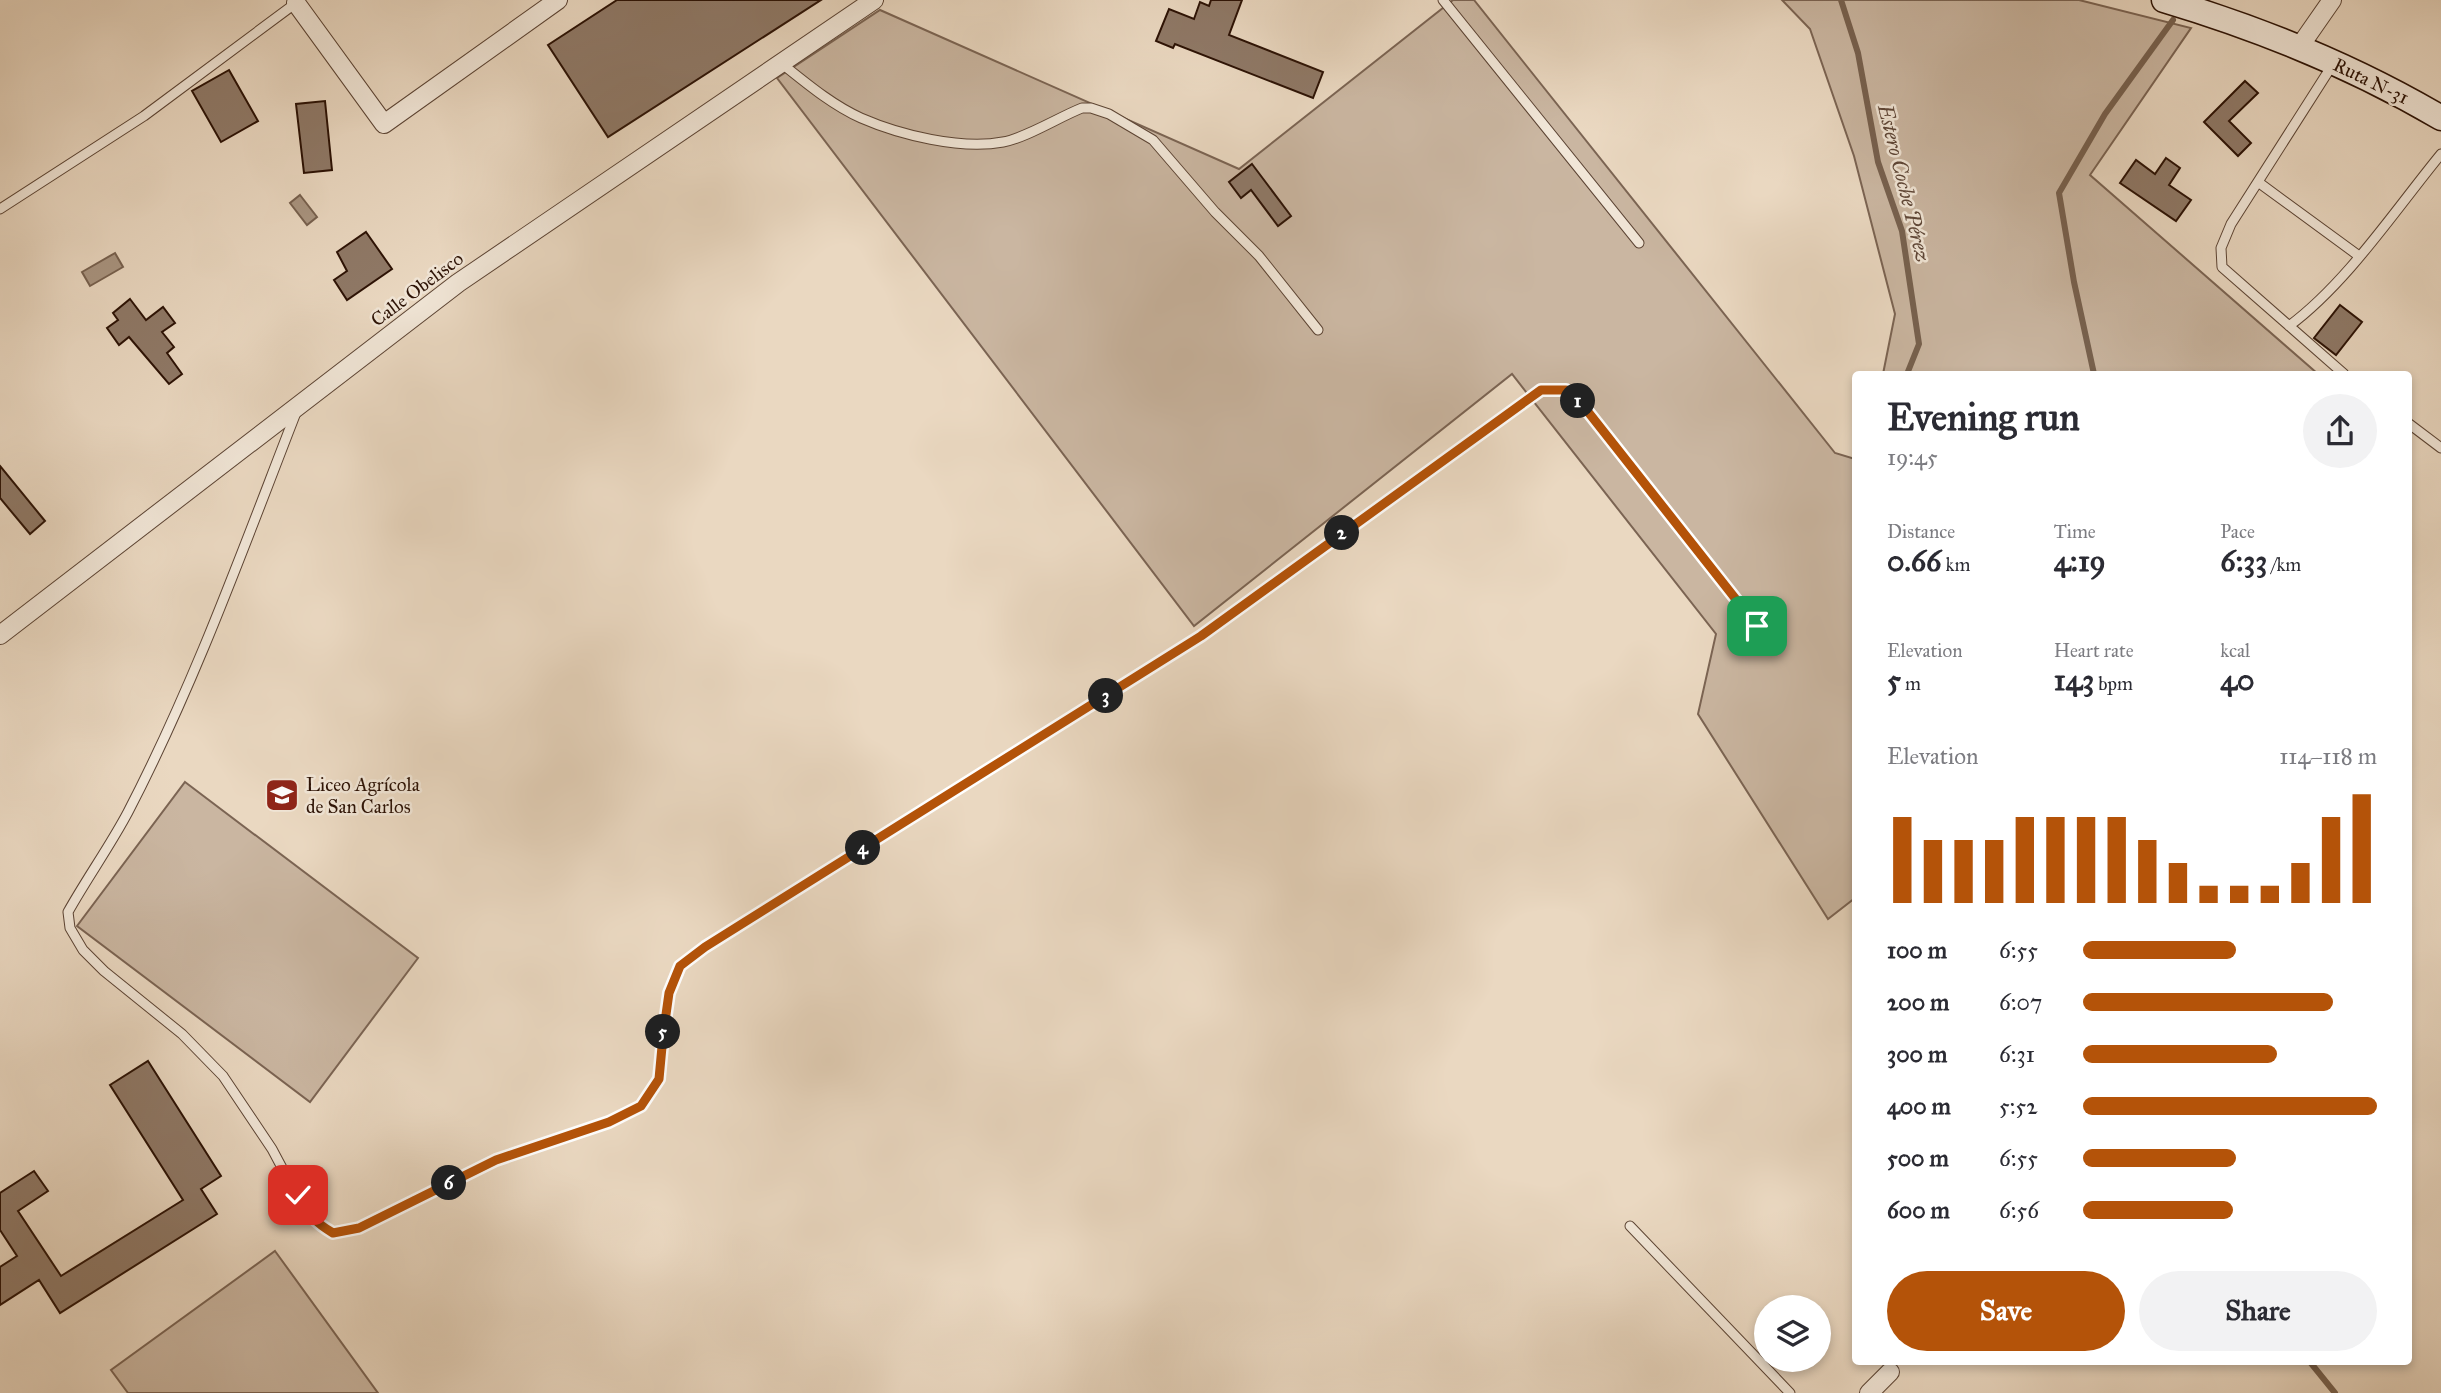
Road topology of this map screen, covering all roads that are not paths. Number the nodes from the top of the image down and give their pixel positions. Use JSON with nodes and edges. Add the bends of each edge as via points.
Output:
{"nodes":[{"id":1,"x":558,"y":0,"type":"edge"},
{"id":2,"x":874,"y":0,"type":"edge"},
{"id":3,"x":1443,"y":0,"type":"edge"},
{"id":4,"x":2164,"y":0,"type":"edge"},
{"id":5,"x":2332,"y":0,"type":"edge"},
{"id":6,"x":294,"y":2,"type":"edge"},
{"id":7,"x":2300,"y":46,"type":"junction"},
{"id":8,"x":2335,"y":62,"type":"junction"},
{"id":9,"x":781,"y":63,"type":"junction"},
{"id":10,"x":2441,"y":118,"type":"edge"},
{"id":11,"x":2441,"y":154,"type":"edge"},
{"id":12,"x":2258,"y":182,"type":"junction"},
{"id":13,"x":0,"y":209,"type":"edge"},
{"id":14,"x":1639,"y":243,"type":"dead end"},
{"id":15,"x":2359,"y":256,"type":"junction"},
{"id":16,"x":2289,"y":326,"type":"junction"},
{"id":17,"x":1318,"y":330,"type":"dead end"},
{"id":18,"x":2341,"y":371,"type":"edge"},
{"id":19,"x":299,"y":405,"type":"junction"},
{"id":20,"x":2412,"y":426,"type":"edge"},
{"id":21,"x":2441,"y":447,"type":"edge"},
{"id":22,"x":1757,"y":626,"type":"dead end"},
{"id":23,"x":0,"y":635,"type":"edge"},
{"id":24,"x":1630,"y":1226,"type":"dead end"},
{"id":25,"x":1890,"y":1372,"type":"dead end"},
{"id":26,"x":1790,"y":1393,"type":"edge"},
{"id":27,"x":1869,"y":1393,"type":"edge"}],
"edges":[{"from":1,"to":6,"type":"street","via":[[384,124]]},
{"from":2,"to":9,"type":"street","name":"Calle Obelisco"},
{"from":3,"to":14,"type":"lane"},
{"from":4,"to":7,"type":"main road","name":"Ruta N-31"},
{"from":5,"to":7,"type":"street"},
{"from":6,"to":13,"type":"lane","via":[[144,116]]},
{"from":7,"to":8,"type":"main road","name":"Ruta N-31"},
{"from":8,"to":10,"type":"main road","name":"Ruta N-31"},
{"from":8,"to":12,"type":"lane"},
{"from":9,"to":17,"type":"lane","via":[[860,117],[917,136],[964,143],[1004,142],[1082,108],[1109,114],[1153,140],[1259,256]]},
{"from":9,"to":19,"type":"street","name":"Calle Obelisco","via":[[458,283]]},
{"from":11,"to":15,"type":"lane"},
{"from":12,"to":15,"type":"lane"},
{"from":12,"to":16,"type":"lane","via":[[2231,224],[2221,248],[2222,267]]},
{"from":15,"to":16,"type":"lane","via":[[2332,289]]},
{"from":16,"to":18,"type":"lane"},
{"from":19,"to":22,"type":"lane","via":[[179,703],[128,813],[68,912],[70,928],[83,950],[182,1034],[223,1076],[272,1149],[305,1211],[333,1233],[359,1228],[496,1160],[609,1122],[641,1106],[659,1079],[669,993],[680,966],[1201,636],[1541,390],[1566,390],[1585,408]]},
{"from":19,"to":23,"type":"street","name":"Calle Obelisco"},
{"from":20,"to":21,"type":"lane"},
{"from":24,"to":26,"type":"lane"},
{"from":25,"to":27,"type":"street"}]}
